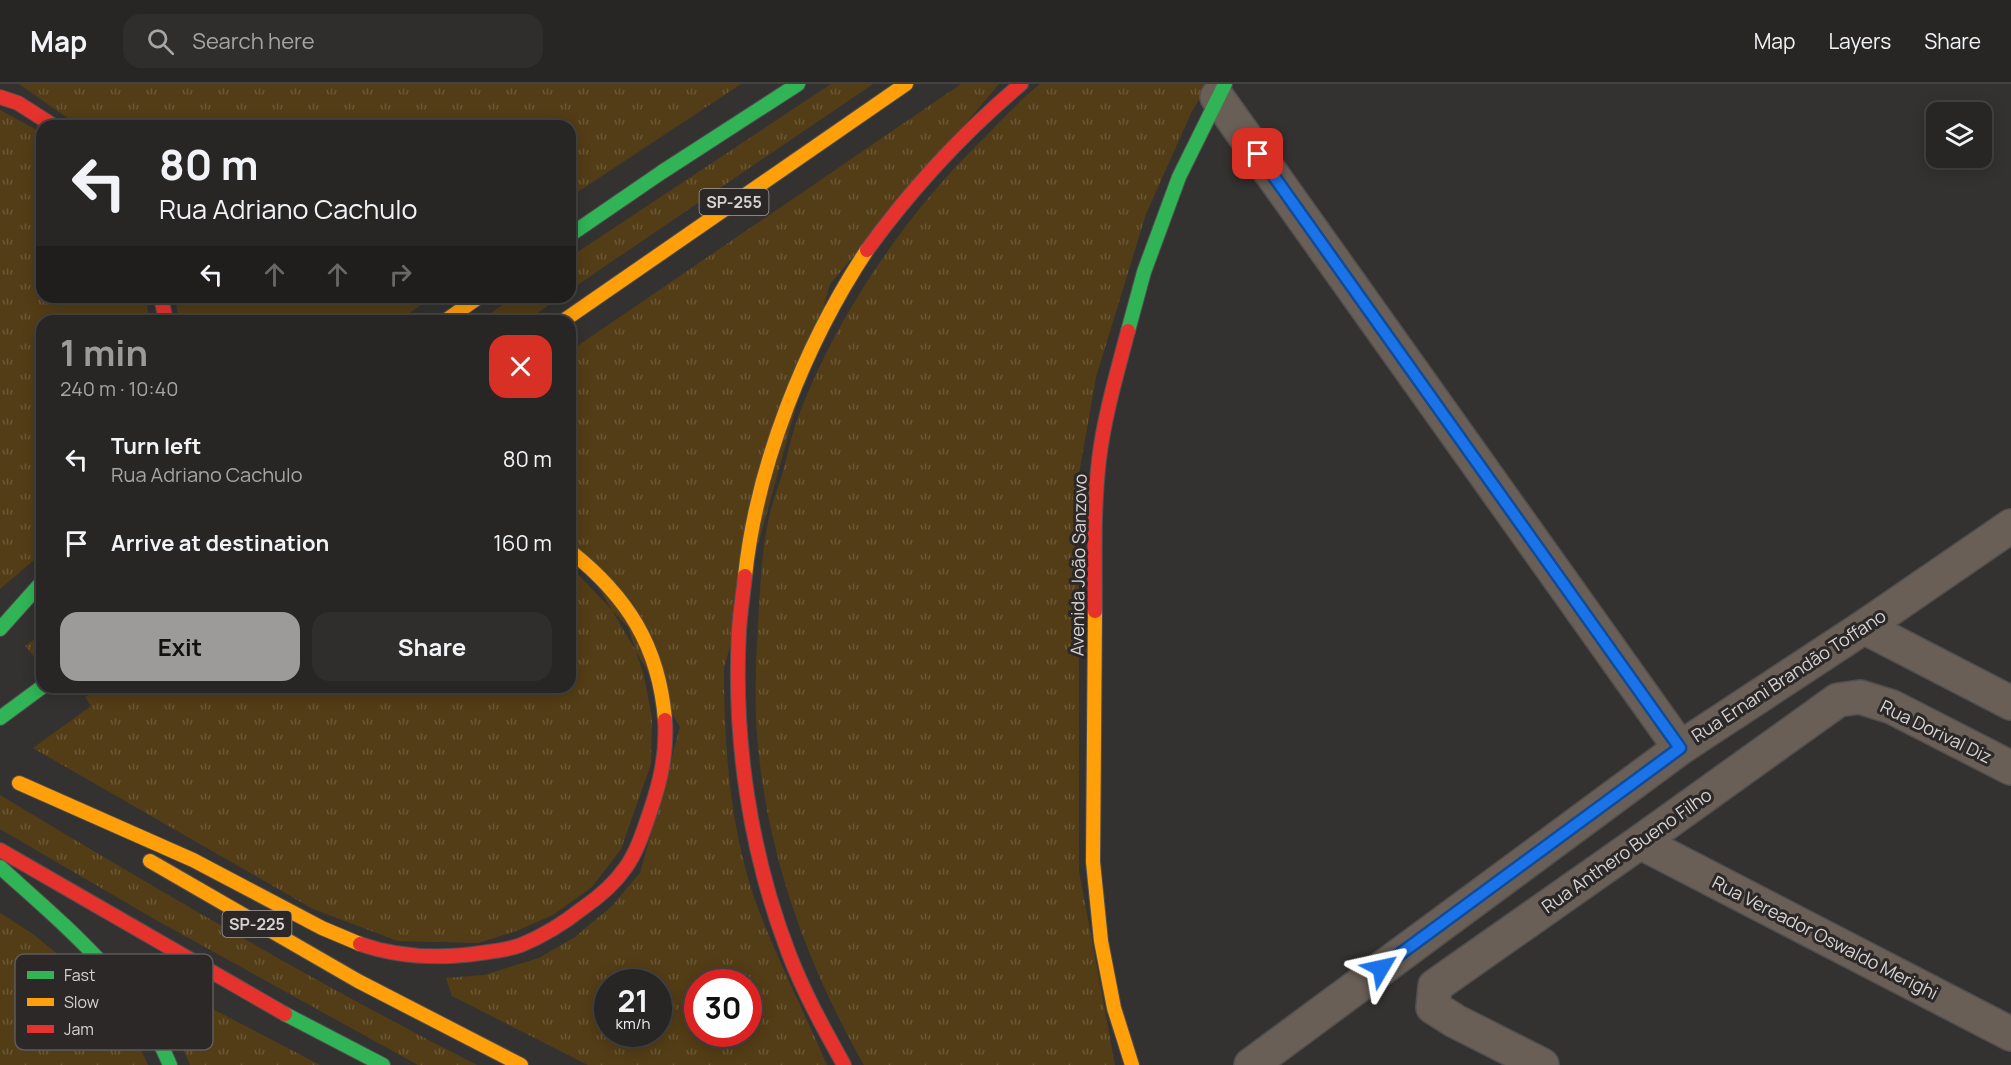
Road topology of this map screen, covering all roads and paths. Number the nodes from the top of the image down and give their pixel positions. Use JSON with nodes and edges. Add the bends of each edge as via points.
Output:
{"nodes":[{"id":1,"x":798,"y":84,"type":"edge"},
{"id":2,"x":906,"y":84,"type":"edge"},
{"id":3,"x":1021,"y":84,"type":"edge"},
{"id":4,"x":1221,"y":90,"type":"edge"},
{"id":5,"x":0,"y":97,"type":"edge"},
{"id":6,"x":45,"y":120,"type":"edge"},
{"id":7,"x":576,"y":230,"type":"edge"},
{"id":8,"x":470,"y":303,"type":"edge"},
{"id":9,"x":454,"y":315,"type":"edge"},
{"id":10,"x":572,"y":315,"type":"edge"},
{"id":11,"x":2011,"y":525,"type":"edge"},
{"id":12,"x":576,"y":555,"type":"edge"},
{"id":13,"x":36,"y":589,"type":"edge"},
{"id":14,"x":36,"y":608,"type":"edge"},
{"id":15,"x":1864,"y":627,"type":"junction"},
{"id":16,"x":0,"y":631,"type":"edge"},
{"id":17,"x":36,"y":691,"type":"edge"},
{"id":18,"x":1860,"y":698,"type":"joint"},
{"id":19,"x":2011,"y":703,"type":"edge"},
{"id":20,"x":0,"y":718,"type":"edge"},
{"id":21,"x":1680,"y":748,"type":"junction"},
{"id":22,"x":2011,"y":768,"type":"edge"},
{"id":23,"x":117,"y":842,"type":"dead end"},
{"id":24,"x":1640,"y":842,"type":"junction"},
{"id":25,"x":0,"y":850,"type":"edge"},
{"id":26,"x":137,"y":853,"type":"dead end"},
{"id":27,"x":0,"y":867,"type":"edge"},
{"id":28,"x":92,"y":954,"type":"edge"},
{"id":29,"x":181,"y":954,"type":"edge"},
{"id":30,"x":213,"y":972,"type":"edge"},
{"id":31,"x":2011,"y":1034,"type":"edge"},
{"id":32,"x":164,"y":1050,"type":"edge"},
{"id":33,"x":171,"y":1065,"type":"edge"},
{"id":34,"x":383,"y":1065,"type":"edge"},
{"id":35,"x":521,"y":1065,"type":"edge"},
{"id":36,"x":844,"y":1065,"type":"edge"},
{"id":37,"x":1132,"y":1065,"type":"edge"},
{"id":38,"x":1251,"y":1065,"type":"edge"},
{"id":39,"x":1542,"y":1065,"type":"edge"}],
"edges":[{"from":1,"to":7,"type":"main road"},
{"from":2,"to":10,"type":"main road","number":"SP-255"},
{"from":3,"to":36,"type":"main road","via":[[985,114],[925,178],[874,240],[833,308],[801,371],[775,439],[756,508],[743,580],[738,719],[745,789],[762,870],[783,939],[815,1013]]},
{"from":4,"to":21,"type":"street"},
{"from":4,"to":37,"type":"main road","name":"Avenida João Sanzovo","via":[[1179,177],[1144,272],[1116,375],[1099,459],[1093,862],[1101,942],[1114,1008]]},
{"from":5,"to":6,"type":"main road"},
{"from":8,"to":9,"type":"main road"},
{"from":11,"to":15,"type":"street","name":"Rua Ernani Brandão Toffano"},
{"from":12,"to":23,"type":"main road","via":[[593,567],[641,630],[658,670],[665,711],[666,754],[642,833],[624,870],[599,897],[561,924],[517,946],[434,958],[392,954],[342,938],[218,872],[14,780]]},
{"from":13,"to":16,"type":"main road"},
{"from":14,"to":16,"type":"main road"},
{"from":15,"to":19,"type":"street"},
{"from":15,"to":21,"type":"street","name":"Rua Ernani Brandão Toffano"},
{"from":17,"to":20,"type":"main road"},
{"from":18,"to":22,"type":"street","name":"Rua Dorival Diz","via":[[1892,707]]},
{"from":18,"to":24,"type":"street","name":"Rua Anthero Bueno Filho","via":[[1838,700]]},
{"from":21,"to":38,"type":"street","name":"Rua Ernani Brandão Toffano"},
{"from":24,"to":31,"type":"street","name":"Rua Vereador Oswaldo Merighi"},
{"from":24,"to":39,"type":"street","name":"Rua Anthero Bueno Filho","via":[[1436,986],[1433,1007]]},
{"from":25,"to":29,"type":"main road"},
{"from":26,"to":35,"type":"main road","number":"SP-225","via":[[358,981]]},
{"from":27,"to":28,"type":"main road"},
{"from":30,"to":34,"type":"main road"},
{"from":32,"to":33,"type":"main road"}]}
